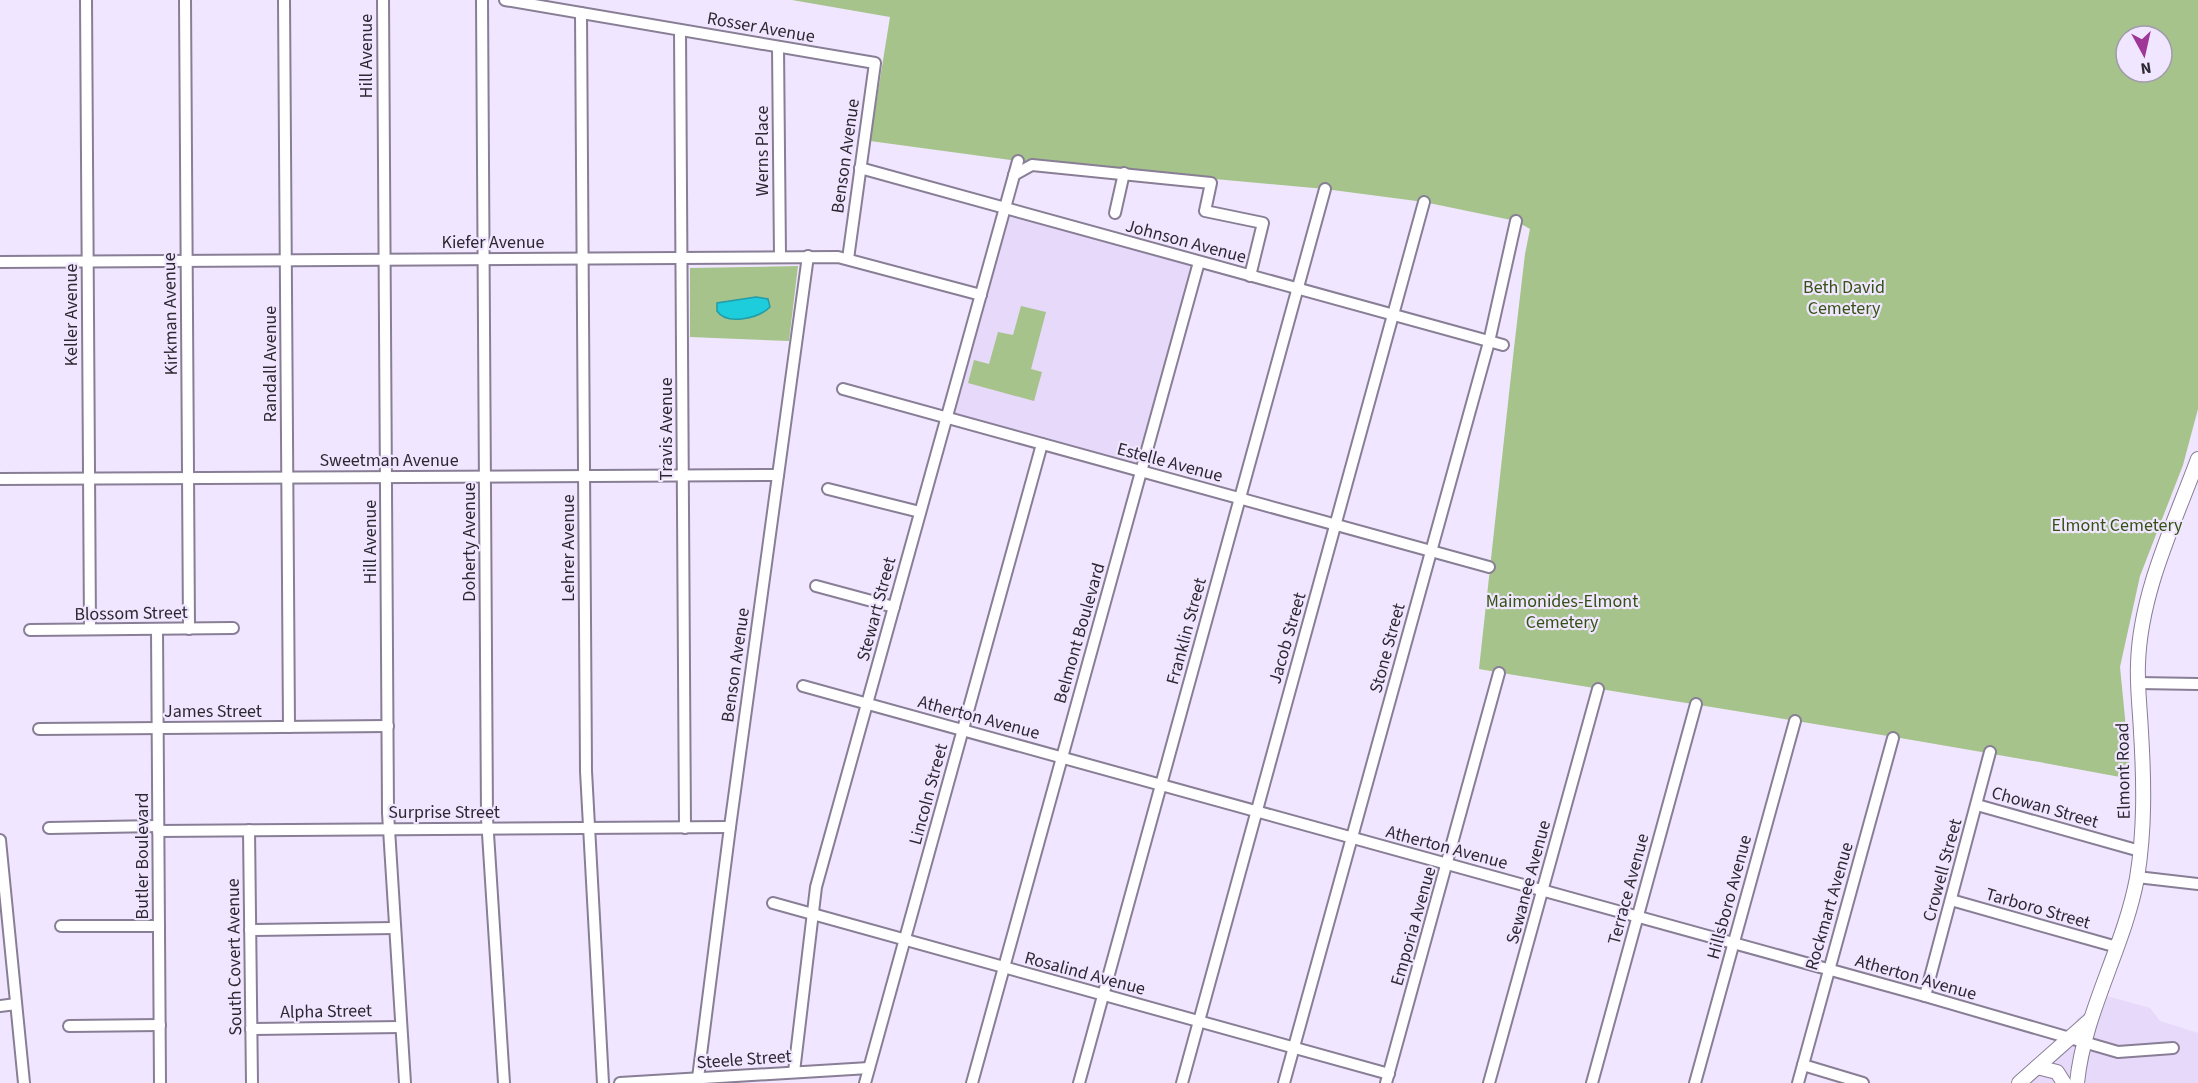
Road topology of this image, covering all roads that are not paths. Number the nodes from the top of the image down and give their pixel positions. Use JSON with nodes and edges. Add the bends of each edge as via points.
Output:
{"nodes":[{"id":1,"x":86,"y":0,"type":"edge"},
{"id":2,"x":184,"y":0,"type":"edge"},
{"id":3,"x":284,"y":0,"type":"edge"},
{"id":4,"x":382,"y":0,"type":"edge"},
{"id":5,"x":482,"y":0,"type":"edge"},
{"id":6,"x":505,"y":0,"type":"edge"},
{"id":7,"x":580,"y":13,"type":"junction"},
{"id":8,"x":680,"y":30,"type":"junction"},
{"id":9,"x":778,"y":47,"type":"junction"},
{"id":10,"x":869,"y":62,"type":"joint"},
{"id":11,"x":1018,"y":161,"type":"dead end"},
{"id":12,"x":860,"y":168,"type":"junction"},
{"id":13,"x":1124,"y":173,"type":"junction"},
{"id":14,"x":1014,"y":175,"type":"junction"},
{"id":15,"x":1325,"y":189,"type":"dead end"},
{"id":16,"x":1424,"y":202,"type":"dead end"},
{"id":17,"x":1005,"y":208,"type":"junction"},
{"id":18,"x":1115,"y":213,"type":"dead end"},
{"id":19,"x":1516,"y":221,"type":"dead end"},
{"id":20,"x":780,"y":256,"type":"junction"},
{"id":21,"x":808,"y":256,"type":"junction"},
{"id":22,"x":681,"y":257,"type":"junction"},
{"id":23,"x":483,"y":258,"type":"junction"},
{"id":24,"x":582,"y":258,"type":"junction"},
{"id":25,"x":384,"y":259,"type":"junction"},
{"id":26,"x":848,"y":259,"type":"junction"},
{"id":27,"x":285,"y":260,"type":"junction"},
{"id":28,"x":186,"y":261,"type":"junction"},
{"id":29,"x":0,"y":262,"type":"edge"},
{"id":30,"x":87,"y":262,"type":"junction"},
{"id":31,"x":1199,"y":262,"type":"junction"},
{"id":32,"x":1250,"y":276,"type":"junction"},
{"id":33,"x":1298,"y":289,"type":"junction"},
{"id":34,"x":981,"y":295,"type":"junction"},
{"id":35,"x":1394,"y":315,"type":"junction"},
{"id":36,"x":1489,"y":342,"type":"junction"},
{"id":37,"x":1503,"y":345,"type":"dead end"},
{"id":38,"x":843,"y":389,"type":"dead end"},
{"id":39,"x":947,"y":417,"type":"junction"},
{"id":40,"x":1042,"y":444,"type":"junction"},
{"id":41,"x":2198,"y":459,"type":"edge"},
{"id":42,"x":1141,"y":471,"type":"junction"},
{"id":43,"x":683,"y":475,"type":"junction"},
{"id":44,"x":778,"y":475,"type":"junction"},
{"id":45,"x":485,"y":476,"type":"junction"},
{"id":46,"x":584,"y":476,"type":"junction"},
{"id":47,"x":386,"y":477,"type":"junction"},
{"id":48,"x":188,"y":478,"type":"junction"},
{"id":49,"x":287,"y":478,"type":"junction"},
{"id":50,"x":0,"y":479,"type":"edge"},
{"id":51,"x":89,"y":479,"type":"junction"},
{"id":52,"x":828,"y":489,"type":"dead end"},
{"id":53,"x":1240,"y":499,"type":"junction"},
{"id":54,"x":920,"y":512,"type":"junction"},
{"id":55,"x":1336,"y":525,"type":"junction"},
{"id":56,"x":1431,"y":552,"type":"junction"},
{"id":57,"x":1489,"y":567,"type":"dead end"},
{"id":58,"x":816,"y":586,"type":"dead end"},
{"id":59,"x":894,"y":608,"type":"junction"},
{"id":60,"x":189,"y":628,"type":"junction"},
{"id":61,"x":233,"y":628,"type":"dead end"},
{"id":62,"x":157,"y":629,"type":"junction"},
{"id":63,"x":30,"y":630,"type":"dead end"},
{"id":64,"x":90,"y":630,"type":"junction"},
{"id":65,"x":1499,"y":673,"type":"dead end"},
{"id":66,"x":2139,"y":683,"type":"junction"},
{"id":67,"x":2198,"y":684,"type":"edge"},
{"id":68,"x":803,"y":686,"type":"dead end"},
{"id":69,"x":1598,"y":689,"type":"dead end"},
{"id":70,"x":867,"y":703,"type":"junction"},
{"id":71,"x":1696,"y":704,"type":"dead end"},
{"id":72,"x":1795,"y":721,"type":"dead end"},
{"id":73,"x":388,"y":726,"type":"junction"},
{"id":74,"x":289,"y":727,"type":"junction"},
{"id":75,"x":158,"y":728,"type":"junction"},
{"id":76,"x":39,"y":729,"type":"dead end"},
{"id":77,"x":963,"y":730,"type":"junction"},
{"id":78,"x":1893,"y":738,"type":"dead end"},
{"id":79,"x":1990,"y":752,"type":"dead end"},
{"id":80,"x":1062,"y":757,"type":"junction"},
{"id":81,"x":1161,"y":785,"type":"junction"},
{"id":82,"x":1977,"y":805,"type":"junction"},
{"id":83,"x":1256,"y":811,"type":"junction"},
{"id":84,"x":730,"y":827,"type":"junction"},
{"id":85,"x":50,"y":828,"type":"dead end"},
{"id":86,"x":588,"y":828,"type":"junction"},
{"id":87,"x":684,"y":828,"type":"junction"},
{"id":88,"x":158,"y":829,"type":"junction"},
{"id":89,"x":389,"y":829,"type":"junction"},
{"id":90,"x":488,"y":829,"type":"junction"},
{"id":91,"x":249,"y":830,"type":"junction"},
{"id":92,"x":1352,"y":838,"type":"junction"},
{"id":93,"x":0,"y":840,"type":"edge"},
{"id":94,"x":2140,"y":851,"type":"junction"},
{"id":95,"x":1447,"y":864,"type":"junction"},
{"id":96,"x":2137,"y":877,"type":"junction"},
{"id":97,"x":2198,"y":884,"type":"edge"},
{"id":98,"x":1543,"y":890,"type":"junction"},
{"id":99,"x":1951,"y":900,"type":"junction"},
{"id":100,"x":773,"y":903,"type":"dead end"},
{"id":101,"x":814,"y":914,"type":"junction"},
{"id":102,"x":1638,"y":917,"type":"junction"},
{"id":103,"x":61,"y":926,"type":"dead end"},
{"id":104,"x":159,"y":926,"type":"junction"},
{"id":105,"x":395,"y":928,"type":"junction"},
{"id":106,"x":250,"y":930,"type":"junction"},
{"id":107,"x":904,"y":940,"type":"junction"},
{"id":108,"x":1733,"y":943,"type":"junction"},
{"id":109,"x":2117,"y":947,"type":"junction"},
{"id":110,"x":1004,"y":967,"type":"junction"},
{"id":111,"x":1829,"y":970,"type":"junction"},
{"id":112,"x":1103,"y":994,"type":"junction"},
{"id":113,"x":1924,"y":996,"type":"junction"},
{"id":114,"x":16,"y":1004,"type":"junction"},
{"id":115,"x":0,"y":1006,"type":"edge"},
{"id":116,"x":2091,"y":1018,"type":"junction"},
{"id":117,"x":1198,"y":1021,"type":"junction"},
{"id":118,"x":160,"y":1025,"type":"junction"},
{"id":119,"x":69,"y":1026,"type":"dead end"},
{"id":120,"x":401,"y":1027,"type":"junction"},
{"id":121,"x":251,"y":1029,"type":"junction"},
{"id":122,"x":2069,"y":1038,"type":"junction"},
{"id":123,"x":2083,"y":1042,"type":"junction"},
{"id":124,"x":1293,"y":1047,"type":"junction"},
{"id":125,"x":2173,"y":1048,"type":"dead end"},
{"id":126,"x":1803,"y":1065,"type":"junction"},
{"id":127,"x":2037,"y":1067,"type":"junction"},
{"id":128,"x":869,"y":1068,"type":"junction"},
{"id":129,"x":794,"y":1072,"type":"junction"},
{"id":130,"x":698,"y":1078,"type":"junction"},
{"id":131,"x":1387,"y":1078,"type":"edge"},
{"id":132,"x":737,"y":1079,"type":"edge"},
{"id":133,"x":24,"y":1083,"type":"edge"},
{"id":134,"x":160,"y":1083,"type":"edge"},
{"id":135,"x":252,"y":1083,"type":"edge"},
{"id":136,"x":405,"y":1083,"type":"edge"},
{"id":137,"x":504,"y":1083,"type":"edge"},
{"id":138,"x":603,"y":1083,"type":"edge"},
{"id":139,"x":620,"y":1083,"type":"edge"},
{"id":140,"x":865,"y":1083,"type":"edge"},
{"id":141,"x":972,"y":1083,"type":"edge"},
{"id":142,"x":1078,"y":1083,"type":"edge"},
{"id":143,"x":1182,"y":1083,"type":"edge"},
{"id":144,"x":1284,"y":1083,"type":"edge"},
{"id":145,"x":1489,"y":1083,"type":"edge"},
{"id":146,"x":1592,"y":1083,"type":"edge"},
{"id":147,"x":1695,"y":1083,"type":"edge"},
{"id":148,"x":1798,"y":1083,"type":"edge"},
{"id":149,"x":1863,"y":1083,"type":"edge"},
{"id":150,"x":2019,"y":1083,"type":"edge"},
{"id":151,"x":2064,"y":1083,"type":"edge"},
{"id":152,"x":2077,"y":1083,"type":"edge"}],
"edges":[{"from":1,"to":30,"type":"street","name":"Keller Avenue"},
{"from":2,"to":28,"type":"street","name":"Kirkman Avenue"},
{"from":3,"to":27,"type":"street","name":"Randall Avenue"},
{"from":4,"to":25,"type":"street","name":"Hill Avenue"},
{"from":5,"to":23,"type":"street","name":"Doherty Avenue"},
{"from":6,"to":7,"type":"street","name":"Rosser Avenue"},
{"from":7,"to":8,"type":"street","name":"Rosser Avenue"},
{"from":7,"to":24,"type":"street","name":"Lehrer Avenue"},
{"from":8,"to":9,"type":"street","name":"Rosser Avenue"},
{"from":8,"to":22,"type":"street","name":"Travis Avenue"},
{"from":9,"to":10,"type":"street","name":"Rosser Avenue"},
{"from":9,"to":20,"type":"street","name":"Werns Place"},
{"from":10,"to":12,"type":"street","name":"Benson Avenue","via":[[874,63]]},
{"from":11,"to":14,"type":"street","name":"Stewart Street"},
{"from":12,"to":17,"type":"street","name":"Johnson Avenue"},
{"from":12,"to":26,"type":"street","name":"Benson Avenue"},
{"from":13,"to":14,"type":"street","via":[[1032,165]]},
{"from":13,"to":18,"type":"street"},
{"from":13,"to":32,"type":"street","via":[[1211,183],[1205,211],[1263,223]]},
{"from":14,"to":17,"type":"street","name":"Stewart Street"},
{"from":15,"to":33,"type":"street","name":"Franklin Street"},
{"from":16,"to":35,"type":"street","name":"Jacob Street"},
{"from":17,"to":31,"type":"street","name":"Johnson Avenue"},
{"from":17,"to":34,"type":"street","name":"Stewart Street"},
{"from":19,"to":36,"type":"street","name":"Stone Street"},
{"from":20,"to":21,"type":"street","name":"Kiefer Avenue"},
{"from":20,"to":22,"type":"street","name":"Kiefer Avenue"},
{"from":21,"to":26,"type":"street","name":"Kiefer Avenue"},
{"from":21,"to":44,"type":"street","name":"Benson Avenue"},
{"from":22,"to":24,"type":"street","name":"Kiefer Avenue"},
{"from":22,"to":43,"type":"street","name":"Travis Avenue"},
{"from":23,"to":24,"type":"street","name":"Kiefer Avenue"},
{"from":23,"to":25,"type":"street","name":"Kiefer Avenue"},
{"from":23,"to":45,"type":"street","name":"Doherty Avenue"},
{"from":24,"to":46,"type":"street","name":"Lehrer Avenue"},
{"from":25,"to":27,"type":"street","name":"Kiefer Avenue"},
{"from":25,"to":47,"type":"street","name":"Hill Avenue"},
{"from":26,"to":34,"type":"street","name":"Kiefer Avenue"},
{"from":27,"to":28,"type":"street","name":"Kiefer Avenue"},
{"from":27,"to":49,"type":"street","name":"Randall Avenue"},
{"from":28,"to":30,"type":"street","name":"Kiefer Avenue"},
{"from":28,"to":48,"type":"street","name":"Kirkman Avenue"},
{"from":29,"to":30,"type":"street","name":"Kiefer Avenue"},
{"from":30,"to":51,"type":"street","name":"Keller Avenue"},
{"from":31,"to":32,"type":"street","name":"Johnson Avenue"},
{"from":31,"to":42,"type":"street","name":"Belmont Boulevard"},
{"from":32,"to":33,"type":"street","name":"Johnson Avenue"},
{"from":33,"to":35,"type":"street","name":"Johnson Avenue"},
{"from":33,"to":53,"type":"street","name":"Franklin Street"},
{"from":34,"to":39,"type":"street","name":"Stewart Street"},
{"from":35,"to":36,"type":"street","name":"Johnson Avenue"},
{"from":35,"to":55,"type":"street","name":"Jacob Street"},
{"from":36,"to":37,"type":"street","name":"Johnson Avenue"},
{"from":36,"to":56,"type":"street","name":"Stone Street"},
{"from":38,"to":39,"type":"street","name":"Estelle Avenue"},
{"from":39,"to":40,"type":"street","name":"Estelle Avenue"},
{"from":39,"to":54,"type":"street","name":"Stewart Street"},
{"from":40,"to":42,"type":"street","name":"Estelle Avenue"},
{"from":40,"to":77,"type":"street","name":"Lincoln Street"},
{"from":41,"to":66,"type":"main road","name":"Elmont Road","via":[[2149,596],[2140,642]]},
{"from":42,"to":53,"type":"street","name":"Estelle Avenue"},
{"from":42,"to":80,"type":"street","name":"Belmont Boulevard"},
{"from":43,"to":44,"type":"street","name":"Sweetman Avenue"},
{"from":43,"to":46,"type":"street","name":"Sweetman Avenue"},
{"from":43,"to":87,"type":"street","name":"Travis Avenue"},
{"from":44,"to":84,"type":"street","name":"Benson Avenue"},
{"from":45,"to":46,"type":"street","name":"Sweetman Avenue"},
{"from":45,"to":47,"type":"street","name":"Sweetman Avenue"},
{"from":45,"to":90,"type":"street","name":"Doherty Avenue"},
{"from":46,"to":86,"type":"street","name":"Lehrer Avenue"},
{"from":47,"to":49,"type":"street","name":"Sweetman Avenue"},
{"from":47,"to":73,"type":"street","name":"Hill Avenue"},
{"from":48,"to":49,"type":"street","name":"Sweetman Avenue"},
{"from":48,"to":51,"type":"street","name":"Sweetman Avenue"},
{"from":48,"to":60,"type":"street","name":"Kirkman Avenue"},
{"from":49,"to":74,"type":"street","name":"Randall Avenue"},
{"from":50,"to":51,"type":"street","name":"Sweetman Avenue"},
{"from":51,"to":64,"type":"street","name":"Keller Avenue"},
{"from":52,"to":54,"type":"street"},
{"from":53,"to":55,"type":"street","name":"Estelle Avenue"},
{"from":53,"to":81,"type":"street","name":"Franklin Street"},
{"from":54,"to":59,"type":"street","name":"Stewart Street"},
{"from":55,"to":56,"type":"street","name":"Estelle Avenue"},
{"from":55,"to":83,"type":"street","name":"Jacob Street"},
{"from":56,"to":57,"type":"street","name":"Estelle Avenue"},
{"from":56,"to":92,"type":"street","name":"Stone Street"},
{"from":58,"to":59,"type":"street"},
{"from":59,"to":70,"type":"street","name":"Stewart Street"},
{"from":60,"to":61,"type":"street","name":"Blossom Street"},
{"from":60,"to":62,"type":"street","name":"Blossom Street"},
{"from":62,"to":64,"type":"street","name":"Blossom Street"},
{"from":62,"to":75,"type":"street","name":"Butler Boulevard"},
{"from":63,"to":64,"type":"street","name":"Blossom Street"},
{"from":65,"to":95,"type":"street","name":"Emporia Avenue"},
{"from":66,"to":67,"type":"street"},
{"from":66,"to":94,"type":"main road","name":"Elmont Road","via":[[2144,796]]},
{"from":68,"to":70,"type":"street","name":"Atherton Avenue"},
{"from":69,"to":98,"type":"street","name":"Sewanee Avenue"},
{"from":70,"to":77,"type":"street","name":"Atherton Avenue"},
{"from":70,"to":101,"type":"street","name":"Stewart Street","via":[[816,887]]},
{"from":71,"to":102,"type":"street","name":"Terrace Avenue"},
{"from":72,"to":108,"type":"street","name":"Hillsboro Avenue"},
{"from":73,"to":74,"type":"street","name":"James Street"},
{"from":73,"to":89,"type":"street","name":"Hill Avenue"},
{"from":74,"to":75,"type":"street","name":"James Street"},
{"from":75,"to":76,"type":"street","name":"James Street"},
{"from":75,"to":88,"type":"street","name":"Butler Boulevard"},
{"from":77,"to":80,"type":"street","name":"Atherton Avenue"},
{"from":77,"to":107,"type":"street","name":"Lincoln Street"},
{"from":78,"to":111,"type":"street","name":"Rockmart Avenue"},
{"from":79,"to":82,"type":"street","name":"Crowell Street"},
{"from":80,"to":81,"type":"street","name":"Atherton Avenue"},
{"from":80,"to":110,"type":"street","name":"Belmont Boulevard"},
{"from":81,"to":83,"type":"street","name":"Atherton Avenue"},
{"from":81,"to":112,"type":"street","name":"Franklin Street"},
{"from":82,"to":94,"type":"street","name":"Chowan Street"},
{"from":82,"to":99,"type":"street","name":"Crowell Street"},
{"from":83,"to":92,"type":"street","name":"Atherton Avenue"},
{"from":83,"to":117,"type":"street","name":"Jacob Street"},
{"from":84,"to":87,"type":"street","name":"Surprise Street"},
{"from":84,"to":130,"type":"street","name":"Benson Avenue"},
{"from":85,"to":88,"type":"street","name":"Surprise Street"},
{"from":86,"to":87,"type":"street","name":"Surprise Street"},
{"from":86,"to":90,"type":"street","name":"Surprise Street"},
{"from":86,"to":138,"type":"street","name":"Lehrer Avenue"},
{"from":88,"to":91,"type":"street","name":"Surprise Street"},
{"from":88,"to":104,"type":"street","name":"Butler Boulevard"},
{"from":89,"to":90,"type":"street","name":"Surprise Street"},
{"from":89,"to":91,"type":"street","name":"Surprise Street"},
{"from":89,"to":105,"type":"street","name":"Hill Avenue"},
{"from":90,"to":137,"type":"street","name":"Doherty Avenue"},
{"from":91,"to":106,"type":"street","name":"South Covert Avenue"},
{"from":92,"to":95,"type":"street","name":"Atherton Avenue"},
{"from":92,"to":124,"type":"street","name":"Stone Street"},
{"from":93,"to":114,"type":"street"},
{"from":94,"to":96,"type":"main road","name":"Elmont Road"},
{"from":95,"to":98,"type":"street","name":"Atherton Avenue"},
{"from":95,"to":131,"type":"street","name":"Emporia Avenue"},
{"from":96,"to":97,"type":"street"},
{"from":96,"to":109,"type":"main road","name":"Elmont Road"},
{"from":98,"to":102,"type":"street","name":"Atherton Avenue"},
{"from":98,"to":145,"type":"street","name":"Sewanee Avenue"},
{"from":99,"to":109,"type":"street","name":"Tarboro Street"},
{"from":99,"to":113,"type":"street","name":"Crowell Street"},
{"from":100,"to":101,"type":"street","name":"Rosalind Avenue"},
{"from":101,"to":107,"type":"street","name":"Rosalind Avenue"},
{"from":101,"to":129,"type":"street","name":"Stewart Street"},
{"from":102,"to":108,"type":"street","name":"Atherton Avenue"},
{"from":102,"to":146,"type":"street","name":"Terrace Avenue"},
{"from":103,"to":104,"type":"street"},
{"from":104,"to":118,"type":"street","name":"Butler Boulevard"},
{"from":105,"to":106,"type":"street"},
{"from":105,"to":120,"type":"street","name":"Hill Avenue"},
{"from":106,"to":121,"type":"street","name":"South Covert Avenue"},
{"from":107,"to":110,"type":"street","name":"Rosalind Avenue"},
{"from":107,"to":128,"type":"street","name":"Lincoln Street"},
{"from":108,"to":111,"type":"street","name":"Atherton Avenue"},
{"from":108,"to":147,"type":"street","name":"Hillsboro Avenue"},
{"from":109,"to":116,"type":"main road","name":"Elmont Road"},
{"from":110,"to":112,"type":"street","name":"Rosalind Avenue"},
{"from":110,"to":141,"type":"street","name":"Belmont Boulevard"},
{"from":111,"to":113,"type":"street","name":"Atherton Avenue"},
{"from":111,"to":126,"type":"street","name":"Rockmart Avenue"},
{"from":112,"to":117,"type":"street","name":"Rosalind Avenue"},
{"from":112,"to":142,"type":"street","name":"Franklin Street"},
{"from":113,"to":122,"type":"street","name":"Atherton Avenue"},
{"from":114,"to":115,"type":"street"},
{"from":114,"to":133,"type":"street"},
{"from":116,"to":122,"type":"main road"},
{"from":116,"to":123,"type":"main road","name":"Elmont Road"},
{"from":117,"to":124,"type":"street","name":"Rosalind Avenue"},
{"from":117,"to":143,"type":"street","name":"Jacob Street"},
{"from":118,"to":119,"type":"street"},
{"from":118,"to":134,"type":"street","name":"Butler Boulevard"},
{"from":120,"to":121,"type":"street","name":"Alpha Street"},
{"from":120,"to":136,"type":"street","name":"Hill Avenue"},
{"from":121,"to":135,"type":"street","name":"South Covert Avenue"},
{"from":122,"to":123,"type":"street","name":"Atherton Avenue"},
{"from":122,"to":127,"type":"main road"},
{"from":123,"to":125,"type":"street","name":"Atherton Avenue","via":[[2118,1052]]},
{"from":123,"to":152,"type":"main road","name":"Elmont Road"},
{"from":124,"to":131,"type":"street","name":"Rosalind Avenue"},
{"from":124,"to":144,"type":"street","name":"Stone Street"},
{"from":126,"to":148,"type":"street","name":"Rockmart Avenue"},
{"from":126,"to":149,"type":"street"},
{"from":127,"to":150,"type":"main road"},
{"from":127,"to":151,"type":"main road","via":[[2057,1072]]},
{"from":128,"to":129,"type":"street","name":"Steele Street"},
{"from":128,"to":140,"type":"street","name":"Lincoln Street"},
{"from":129,"to":132,"type":"street","name":"Steele Street"},
{"from":130,"to":132,"type":"street","name":"Steele Street"},
{"from":130,"to":139,"type":"street","name":"Steele Street"}]}
